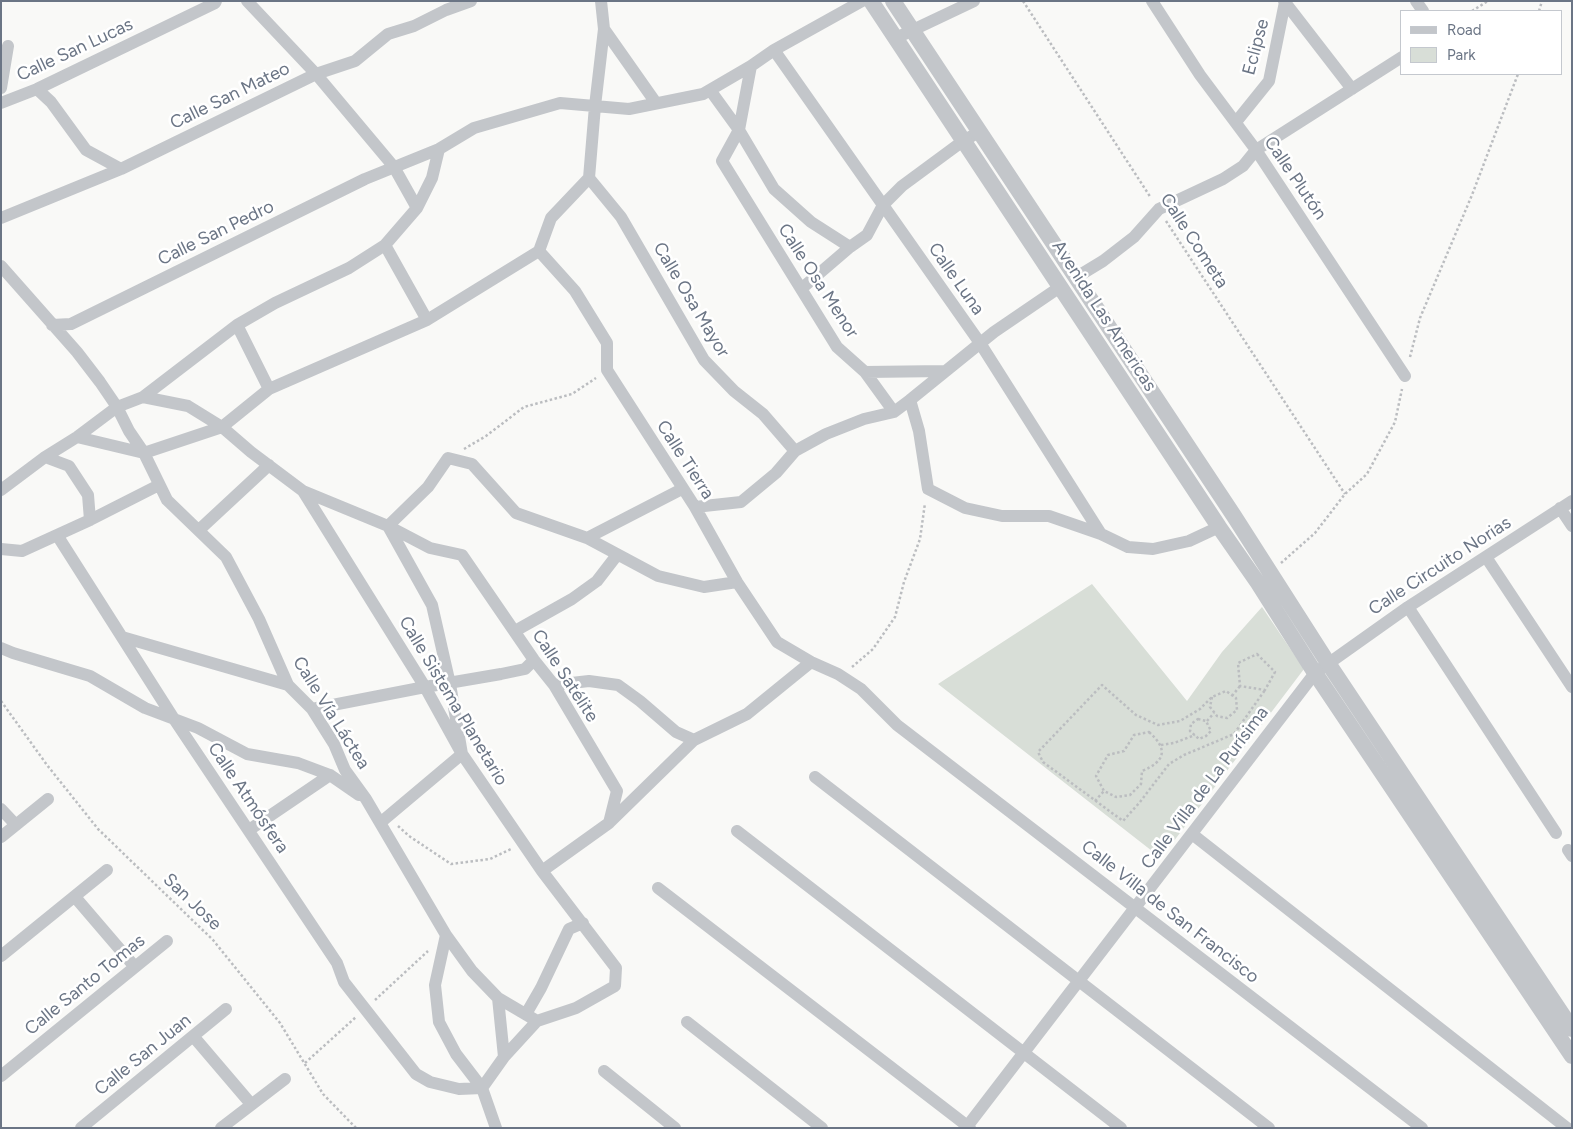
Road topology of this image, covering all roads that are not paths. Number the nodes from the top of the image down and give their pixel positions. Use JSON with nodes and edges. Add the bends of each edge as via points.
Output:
{"nodes":[{"id":1,"x":216,"y":1,"type":"edge"},
{"id":2,"x":247,"y":1,"type":"edge"},
{"id":3,"x":471,"y":1,"type":"edge"},
{"id":4,"x":601,"y":1,"type":"edge"},
{"id":5,"x":862,"y":1,"type":"edge"},
{"id":6,"x":871,"y":1,"type":"edge"},
{"id":7,"x":893,"y":1,"type":"edge"},
{"id":8,"x":974,"y":1,"type":"edge"},
{"id":9,"x":1152,"y":1,"type":"edge"},
{"id":10,"x":1284,"y":2,"type":"edge"},
{"id":11,"x":443,"y":6,"type":"edge"},
{"id":12,"x":604,"y":29,"type":"junction"},
{"id":13,"x":912,"y":30,"type":"junction"},
{"id":14,"x":896,"y":38,"type":"junction"},
{"id":15,"x":8,"y":46,"type":"dead end"},
{"id":16,"x":774,"y":50,"type":"junction"},
{"id":17,"x":1400,"y":58,"type":"edge"},
{"id":18,"x":751,"y":66,"type":"junction"},
{"id":19,"x":316,"y":74,"type":"junction"},
{"id":20,"x":1,"y":88,"type":"edge"},
{"id":21,"x":1352,"y":89,"type":"junction"},
{"id":22,"x":37,"y":90,"type":"junction"},
{"id":23,"x":710,"y":90,"type":"junction"},
{"id":24,"x":1,"y":103,"type":"edge"},
{"id":25,"x":656,"y":103,"type":"junction"},
{"id":26,"x":595,"y":106,"type":"junction"},
{"id":27,"x":1236,"y":122,"type":"junction"},
{"id":28,"x":739,"y":130,"type":"junction"},
{"id":29,"x":980,"y":132,"type":"junction"},
{"id":30,"x":964,"y":141,"type":"junction"},
{"id":31,"x":439,"y":149,"type":"junction"},
{"id":32,"x":1256,"y":150,"type":"junction"},
{"id":33,"x":394,"y":167,"type":"junction"},
{"id":34,"x":121,"y":169,"type":"junction"},
{"id":35,"x":589,"y":178,"type":"junction"},
{"id":36,"x":883,"y":205,"type":"junction"},
{"id":37,"x":417,"y":208,"type":"junction"},
{"id":38,"x":1,"y":218,"type":"edge"},
{"id":39,"x":385,"y":245,"type":"junction"},
{"id":40,"x":850,"y":247,"type":"junction"},
{"id":41,"x":539,"y":251,"type":"junction"},
{"id":42,"x":4,"y":272,"type":"edge"},
{"id":43,"x":1075,"y":278,"type":"junction"},
{"id":44,"x":1060,"y":287,"type":"junction"},
{"id":45,"x":801,"y":289,"type":"junction"},
{"id":46,"x":427,"y":320,"type":"junction"},
{"id":47,"x":52,"y":325,"type":"junction"},
{"id":48,"x":237,"y":325,"type":"junction"},
{"id":49,"x":980,"y":343,"type":"junction"},
{"id":50,"x":946,"y":371,"type":"junction"},
{"id":51,"x":866,"y":372,"type":"junction"},
{"id":52,"x":1405,"y":376,"type":"road end"},
{"id":53,"x":269,"y":389,"type":"junction"},
{"id":54,"x":143,"y":397,"type":"junction"},
{"id":55,"x":910,"y":400,"type":"junction"},
{"id":56,"x":117,"y":406,"type":"junction"},
{"id":57,"x":894,"y":412,"type":"junction"},
{"id":58,"x":222,"y":427,"type":"junction"},
{"id":59,"x":77,"y":437,"type":"junction"},
{"id":60,"x":795,"y":451,"type":"junction"},
{"id":61,"x":144,"y":453,"type":"junction"},
{"id":62,"x":44,"y":456,"type":"junction"},
{"id":63,"x":269,"y":465,"type":"junction"},
{"id":64,"x":159,"y":485,"type":"junction"},
{"id":65,"x":682,"y":489,"type":"junction"},
{"id":66,"x":1,"y":490,"type":"edge"},
{"id":67,"x":303,"y":491,"type":"junction"},
{"id":68,"x":1572,"y":501,"type":"edge"},
{"id":69,"x":695,"y":507,"type":"junction"},
{"id":70,"x":1560,"y":508,"type":"junction"},
{"id":71,"x":90,"y":520,"type":"junction"},
{"id":72,"x":388,"y":526,"type":"junction"},
{"id":73,"x":1572,"y":526,"type":"edge"},
{"id":74,"x":1219,"y":527,"type":"junction"},
{"id":75,"x":199,"y":530,"type":"junction"},
{"id":76,"x":1101,"y":534,"type":"junction"},
{"id":77,"x":57,"y":535,"type":"junction"},
{"id":78,"x":587,"y":538,"type":"junction"},
{"id":79,"x":1,"y":549,"type":"edge"},
{"id":80,"x":617,"y":555,"type":"junction"},
{"id":81,"x":1486,"y":557,"type":"junction"},
{"id":82,"x":737,"y":582,"type":"junction"},
{"id":83,"x":1408,"y":607,"type":"junction"},
{"id":84,"x":515,"y":631,"type":"junction"},
{"id":85,"x":122,"y":637,"type":"junction"},
{"id":86,"x":1309,"y":647,"type":"junction"},
{"id":87,"x":1,"y":648,"type":"edge"},
{"id":88,"x":534,"y":660,"type":"junction"},
{"id":89,"x":811,"y":662,"type":"junction"},
{"id":90,"x":1328,"y":662,"type":"junction"},
{"id":91,"x":1315,"y":673,"type":"junction"},
{"id":92,"x":450,"y":684,"type":"junction"},
{"id":93,"x":288,"y":685,"type":"junction"},
{"id":94,"x":554,"y":685,"type":"junction"},
{"id":95,"x":425,"y":687,"type":"junction"},
{"id":96,"x":1572,"y":687,"type":"edge"},
{"id":97,"x":312,"y":709,"type":"junction"},
{"id":98,"x":174,"y":719,"type":"junction"},
{"id":99,"x":897,"y":725,"type":"joint"},
{"id":100,"x":694,"y":740,"type":"junction"},
{"id":101,"x":462,"y":754,"type":"junction"},
{"id":102,"x":330,"y":776,"type":"junction"},
{"id":103,"x":815,"y":777,"type":"dead end"},
{"id":104,"x":48,"y":799,"type":"dead end"},
{"id":105,"x":366,"y":799,"type":"junction"},
{"id":106,"x":1,"y":809,"type":"edge"},
{"id":107,"x":384,"y":820,"type":"junction"},
{"id":108,"x":609,"y":823,"type":"junction"},
{"id":109,"x":16,"y":826,"type":"junction"},
{"id":110,"x":248,"y":830,"type":"junction"},
{"id":111,"x":736,"y":831,"type":"dead end"},
{"id":112,"x":1556,"y":833,"type":"dead end"},
{"id":113,"x":1192,"y":834,"type":"junction"},
{"id":114,"x":1,"y":837,"type":"edge"},
{"id":115,"x":107,"y":870,"type":"dead end"},
{"id":116,"x":542,"y":871,"type":"junction"},
{"id":117,"x":658,"y":888,"type":"dead end"},
{"id":118,"x":75,"y":896,"type":"junction"},
{"id":119,"x":1136,"y":907,"type":"junction"},
{"id":120,"x":583,"y":923,"type":"junction"},
{"id":121,"x":446,"y":935,"type":"junction"},
{"id":122,"x":167,"y":941,"type":"dead end"},
{"id":123,"x":1,"y":956,"type":"edge"},
{"id":124,"x":135,"y":967,"type":"junction"},
{"id":125,"x":1080,"y":980,"type":"junction"},
{"id":126,"x":498,"y":998,"type":"junction"},
{"id":127,"x":226,"y":1009,"type":"dead end"},
{"id":128,"x":526,"y":1014,"type":"junction"},
{"id":129,"x":537,"y":1022,"type":"junction"},
{"id":130,"x":687,"y":1022,"type":"dead end"},
{"id":131,"x":1572,"y":1029,"type":"edge"},
{"id":132,"x":193,"y":1036,"type":"junction"},
{"id":133,"x":1023,"y":1054,"type":"junction"},
{"id":134,"x":1572,"y":1056,"type":"edge"},
{"id":135,"x":504,"y":1057,"type":"junction"},
{"id":136,"x":604,"y":1072,"type":"dead end"},
{"id":137,"x":1,"y":1076,"type":"edge"},
{"id":138,"x":285,"y":1079,"type":"dead end"},
{"id":139,"x":482,"y":1088,"type":"junction"},
{"id":140,"x":251,"y":1104,"type":"junction"},
{"id":141,"x":968,"y":1127,"type":"edge"},
{"id":142,"x":81,"y":1128,"type":"edge"},
{"id":143,"x":221,"y":1128,"type":"edge"},
{"id":144,"x":496,"y":1128,"type":"edge"},
{"id":145,"x":675,"y":1128,"type":"edge"},
{"id":146,"x":822,"y":1128,"type":"edge"},
{"id":147,"x":1120,"y":1128,"type":"edge"},
{"id":148,"x":1269,"y":1128,"type":"edge"},
{"id":149,"x":1422,"y":1128,"type":"edge"},
{"id":150,"x":1567,"y":1128,"type":"edge"}],
"edges":[{"from":1,"to":22,"type":"street","name":"Calle San Lucas"},
{"from":2,"to":19,"type":"street"},
{"from":3,"to":11,"type":"street","name":"Calle San Mateo"},
{"from":4,"to":12,"type":"street"},
{"from":5,"to":16,"type":"street","name":"Calle San Pedro"},
{"from":6,"to":14,"type":"street","name":"Avenida Las Americas"},
{"from":7,"to":13,"type":"street","name":"Avenida Las Americas"},
{"from":8,"to":13,"type":"street"},
{"from":9,"to":27,"type":"street","name":"Calle Plutón","via":[[1200,75]]},
{"from":10,"to":21,"type":"street"},
{"from":10,"to":27,"type":"street","name":"Eclipse","via":[[1269,81]]},
{"from":11,"to":19,"type":"street","name":"Calle San Mateo","via":[[414,26],[388,34],[355,61]]},
{"from":12,"to":25,"type":"street"},
{"from":12,"to":26,"type":"street"},
{"from":13,"to":14,"type":"street"},
{"from":13,"to":29,"type":"street","name":"Avenida Las Americas"},
{"from":14,"to":30,"type":"street","name":"Avenida Las Americas"},
{"from":15,"to":20,"type":"street"},
{"from":16,"to":18,"type":"street","name":"Calle San Pedro"},
{"from":16,"to":36,"type":"street","name":"Calle Luna"},
{"from":17,"to":21,"type":"street"},
{"from":18,"to":23,"type":"street","name":"Calle San Pedro"},
{"from":18,"to":28,"type":"street"},
{"from":19,"to":33,"type":"street"},
{"from":19,"to":34,"type":"street","name":"Calle San Mateo"},
{"from":21,"to":32,"type":"street"},
{"from":22,"to":24,"type":"street","name":"Calle San Lucas"},
{"from":22,"to":34,"type":"street","via":[[51,102],[86,150]]},
{"from":23,"to":25,"type":"street","name":"Calle San Pedro"},
{"from":23,"to":28,"type":"street"},
{"from":25,"to":26,"type":"street","name":"Calle San Pedro","via":[[629,109]]},
{"from":26,"to":31,"type":"street","name":"Calle San Pedro","via":[[552,106],[474,128]]},
{"from":26,"to":35,"type":"street"},
{"from":27,"to":32,"type":"street","name":"Calle Plutón"},
{"from":28,"to":40,"type":"street","via":[[774,189],[812,222]]},
{"from":28,"to":45,"type":"street","name":"Calle Osa Menor","via":[[722,161]]},
{"from":29,"to":30,"type":"street"},
{"from":29,"to":43,"type":"street","name":"Avenida Las Americas"},
{"from":30,"to":36,"type":"street","via":[[902,186]]},
{"from":30,"to":44,"type":"street","name":"Avenida Las Americas"},
{"from":31,"to":33,"type":"street","name":"Calle San Pedro"},
{"from":31,"to":37,"type":"street","via":[[432,178]]},
{"from":32,"to":43,"type":"street","via":[[1243,166],[1223,179],[1159,209],[1134,237]]},
{"from":32,"to":52,"type":"street","name":"Calle Plutón"},
{"from":33,"to":37,"type":"street"},
{"from":33,"to":47,"type":"street","name":"Calle San Pedro","via":[[71,324]]},
{"from":34,"to":38,"type":"street","name":"Calle San Mateo"},
{"from":35,"to":41,"type":"street","via":[[550,218]]},
{"from":35,"to":60,"type":"street","name":"Calle Osa Mayor","via":[[621,217],[704,360],[734,391],[763,414]]},
{"from":36,"to":40,"type":"street","via":[[867,235]]},
{"from":36,"to":49,"type":"street","name":"Calle Luna"},
{"from":37,"to":39,"type":"street"},
{"from":39,"to":46,"type":"street"},
{"from":39,"to":48,"type":"street","via":[[349,268]]},
{"from":40,"to":45,"type":"street"},
{"from":41,"to":46,"type":"street"},
{"from":41,"to":65,"type":"street","name":"Calle Tierra","via":[[575,292],[607,343],[607,370]]},
{"from":42,"to":47,"type":"street","name":"Calle Vía Láctea"},
{"from":43,"to":86,"type":"street","name":"Avenida Las Americas","via":[[1271,572]]},
{"from":44,"to":49,"type":"street"},
{"from":44,"to":74,"type":"street","name":"Avenida Las Americas"},
{"from":45,"to":51,"type":"street","name":"Calle Osa Menor","via":[[837,347]]},
{"from":46,"to":53,"type":"street"},
{"from":47,"to":56,"type":"street","name":"Calle Vía Láctea","via":[[77,352]]},
{"from":48,"to":53,"type":"street"},
{"from":48,"to":54,"type":"street"},
{"from":49,"to":50,"type":"street"},
{"from":49,"to":76,"type":"street","name":"Calle Luna"},
{"from":50,"to":51,"type":"street"},
{"from":50,"to":55,"type":"street"},
{"from":51,"to":57,"type":"street","name":"Calle Osa Menor"},
{"from":53,"to":58,"type":"street"},
{"from":54,"to":56,"type":"street"},
{"from":54,"to":58,"type":"street","via":[[188,406]]},
{"from":55,"to":57,"type":"street"},
{"from":55,"to":76,"type":"street","via":[[928,490],[965,508],[1002,516],[1049,516]]},
{"from":56,"to":59,"type":"street"},
{"from":56,"to":61,"type":"street","name":"Calle Vía Láctea"},
{"from":57,"to":60,"type":"street","via":[[864,419]]},
{"from":58,"to":61,"type":"street"},
{"from":58,"to":63,"type":"street"},
{"from":59,"to":61,"type":"street"},
{"from":59,"to":62,"type":"street"},
{"from":60,"to":69,"type":"street","via":[[776,474],[741,502]]},
{"from":61,"to":64,"type":"street","name":"Calle Vía Láctea"},
{"from":62,"to":66,"type":"street"},
{"from":62,"to":71,"type":"street","via":[[69,466],[88,495]]},
{"from":63,"to":67,"type":"street"},
{"from":63,"to":75,"type":"street"},
{"from":64,"to":71,"type":"street"},
{"from":64,"to":75,"type":"street","name":"Calle Vía Láctea","via":[[167,500]]},
{"from":65,"to":69,"type":"street","name":"Calle Tierra"},
{"from":65,"to":78,"type":"street"},
{"from":67,"to":72,"type":"street"},
{"from":67,"to":95,"type":"street","name":"Calle Sistema Planetario"},
{"from":68,"to":70,"type":"street","name":"Calle Circuito Norias"},
{"from":69,"to":82,"type":"street","name":"Calle Tierra"},
{"from":70,"to":73,"type":"street"},
{"from":70,"to":81,"type":"street","name":"Calle Circuito Norias"},
{"from":71,"to":77,"type":"street"},
{"from":72,"to":78,"type":"street","via":[[428,487],[448,458],[472,464],[516,513]]},
{"from":72,"to":84,"type":"street","name":"Calle Satélite","via":[[430,548],[462,555]]},
{"from":72,"to":92,"type":"street","via":[[432,604]]},
{"from":74,"to":76,"type":"street","via":[[1189,541],[1153,549],[1128,547]]},
{"from":74,"to":86,"type":"street","name":"Avenida Las Americas"},
{"from":75,"to":93,"type":"street","name":"Calle Vía Láctea","via":[[226,557],[259,619]]},
{"from":77,"to":79,"type":"street","via":[[22,551]]},
{"from":77,"to":85,"type":"street","name":"Calle Atmósfera"},
{"from":78,"to":80,"type":"street"},
{"from":80,"to":82,"type":"street","via":[[658,576],[704,587]]},
{"from":80,"to":84,"type":"street","via":[[597,581]]},
{"from":81,"to":83,"type":"street","name":"Calle Circuito Norias"},
{"from":81,"to":96,"type":"street"},
{"from":82,"to":89,"type":"street","name":"Calle Tierra","via":[[777,642]]},
{"from":83,"to":90,"type":"street","name":"Calle Circuito Norias"},
{"from":83,"to":112,"type":"street"},
{"from":84,"to":88,"type":"street","name":"Calle Satélite"},
{"from":85,"to":93,"type":"street"},
{"from":85,"to":98,"type":"street","name":"Calle Atmósfera"},
{"from":86,"to":90,"type":"street"},
{"from":86,"to":91,"type":"street"},
{"from":87,"to":98,"type":"street","via":[[90,676],[145,708]]},
{"from":88,"to":92,"type":"street","via":[[525,669]]},
{"from":88,"to":94,"type":"street","name":"Calle Satélite"},
{"from":89,"to":99,"type":"street","name":"Calle Tierra","via":[[861,689]]},
{"from":89,"to":100,"type":"street","via":[[747,714]]},
{"from":90,"to":91,"type":"street","name":"Calle Villa de La Purísima"},
{"from":90,"to":131,"type":"street"},
{"from":91,"to":113,"type":"street","name":"Calle Villa de La Purísima"},
{"from":91,"to":134,"type":"street"},
{"from":92,"to":95,"type":"street"},
{"from":92,"to":101,"type":"street"},
{"from":93,"to":97,"type":"street","name":"Calle Vía Láctea"},
{"from":94,"to":100,"type":"street","via":[[589,681],[618,685],[676,732]]},
{"from":94,"to":108,"type":"street","name":"Calle Satélite","via":[[616,791]]},
{"from":95,"to":97,"type":"street"},
{"from":95,"to":101,"type":"street","name":"Calle Sistema Planetario"},
{"from":97,"to":105,"type":"street","name":"Calle Vía Láctea","via":[[334,744],[344,770]]},
{"from":98,"to":102,"type":"street","via":[[247,754],[298,763]]},
{"from":98,"to":110,"type":"street","name":"Calle Atmósfera"},
{"from":99,"to":119,"type":"street","name":"Calle Villa de San Francisco"},
{"from":100,"to":108,"type":"street"},
{"from":101,"to":107,"type":"street"},
{"from":101,"to":116,"type":"street","name":"Calle Sistema Planetario"},
{"from":102,"to":105,"type":"street"},
{"from":102,"to":110,"type":"street"},
{"from":103,"to":125,"type":"street"},
{"from":104,"to":109,"type":"street"},
{"from":105,"to":107,"type":"street","name":"Calle Vía Láctea"},
{"from":106,"to":109,"type":"street"},
{"from":107,"to":121,"type":"street","name":"Calle Vía Láctea"},
{"from":108,"to":116,"type":"street"},
{"from":109,"to":114,"type":"street"},
{"from":110,"to":139,"type":"street","name":"Calle Atmósfera","via":[[337,963],[344,982],[416,1074],[430,1082],[459,1089]]},
{"from":111,"to":133,"type":"street"},
{"from":113,"to":119,"type":"street","name":"Calle Villa de La Purísima"},
{"from":113,"to":150,"type":"street"},
{"from":115,"to":118,"type":"street"},
{"from":116,"to":120,"type":"street","name":"Calle Sistema Planetario"},
{"from":117,"to":141,"type":"street"},
{"from":118,"to":123,"type":"street"},
{"from":118,"to":124,"type":"street"},
{"from":119,"to":125,"type":"street","name":"Calle Villa de La Purísima"},
{"from":119,"to":149,"type":"street","name":"Calle Villa de San Francisco"},
{"from":120,"to":128,"type":"street","via":[[569,929]]},
{"from":120,"to":129,"type":"street","name":"Calle Sistema Planetario","via":[[616,968],[615,986],[576,1008]]},
{"from":121,"to":126,"type":"street","name":"Calle Vía Láctea","via":[[472,971]]},
{"from":121,"to":139,"type":"street","via":[[435,985],[439,1022],[456,1054]]},
{"from":122,"to":124,"type":"street","name":"Calle Santo Tomas"},
{"from":124,"to":137,"type":"street","name":"Calle Santo Tomas"},
{"from":125,"to":133,"type":"street","name":"Calle Villa de La Purísima"},
{"from":125,"to":148,"type":"street"},
{"from":126,"to":128,"type":"street","name":"Calle Vía Láctea"},
{"from":126,"to":135,"type":"street"},
{"from":127,"to":132,"type":"street","name":"Calle San Juan"},
{"from":128,"to":129,"type":"street","name":"Calle Vía Láctea"},
{"from":129,"to":135,"type":"street"},
{"from":130,"to":146,"type":"street"},
{"from":132,"to":140,"type":"street"},
{"from":132,"to":142,"type":"street","name":"Calle San Juan"},
{"from":133,"to":141,"type":"street","name":"Calle Villa de La Purísima"},
{"from":133,"to":147,"type":"street"},
{"from":135,"to":139,"type":"street"},
{"from":136,"to":145,"type":"street"},
{"from":138,"to":140,"type":"street"},
{"from":139,"to":144,"type":"street"},
{"from":140,"to":143,"type":"street"}]}
